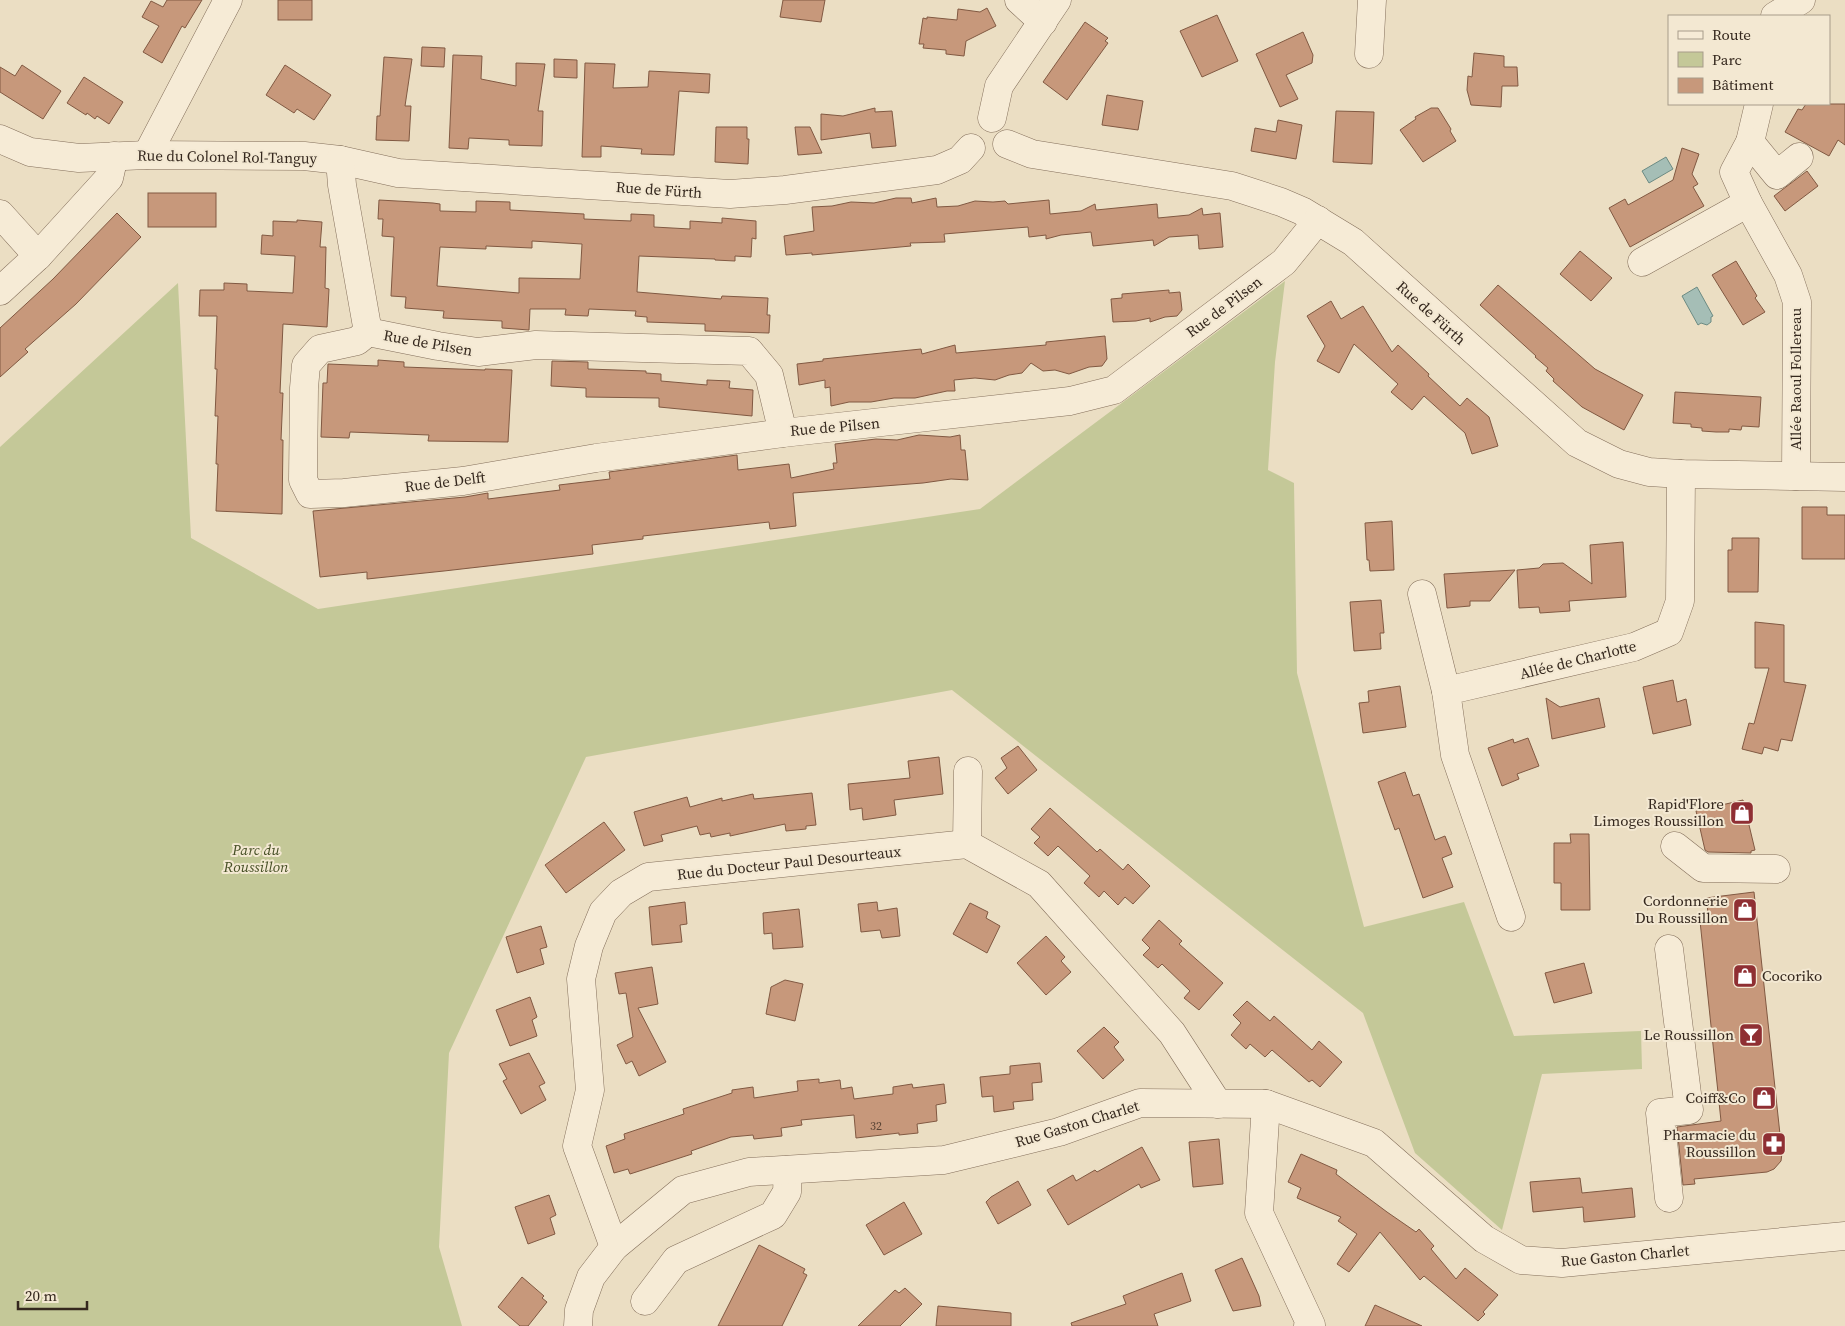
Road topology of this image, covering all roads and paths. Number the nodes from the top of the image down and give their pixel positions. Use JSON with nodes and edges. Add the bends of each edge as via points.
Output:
{"nodes":[{"id":1,"x":228,"y":0,"type":"edge"},
{"id":2,"x":1020,"y":0,"type":"edge"},
{"id":3,"x":1372,"y":0,"type":"edge"},
{"id":4,"x":1801,"y":0,"type":"edge"},
{"id":5,"x":1050,"y":11,"type":"edge"},
{"id":6,"x":1777,"y":15,"type":"edge"},
{"id":7,"x":1369,"y":54,"type":"dead end"},
{"id":8,"x":1759,"y":105,"type":"edge"},
{"id":9,"x":992,"y":118,"type":"junction"},
{"id":10,"x":0,"y":139,"type":"edge"},
{"id":11,"x":1750,"y":142,"type":"junction"},
{"id":12,"x":1007,"y":144,"type":"junction"},
{"id":13,"x":971,"y":148,"type":"junction"},
{"id":14,"x":147,"y":155,"type":"junction"},
{"id":15,"x":114,"y":156,"type":"junction"},
{"id":16,"x":1799,"y":157,"type":"dead end"},
{"id":17,"x":340,"y":160,"type":"junction"},
{"id":18,"x":1748,"y":203,"type":"junction"},
{"id":19,"x":0,"y":214,"type":"edge"},
{"id":20,"x":1318,"y":220,"type":"junction"},
{"id":21,"x":38,"y":256,"type":"junction"},
{"id":22,"x":1642,"y":262,"type":"dead end"},
{"id":23,"x":0,"y":291,"type":"edge"},
{"id":24,"x":368,"y":332,"type":"junction"},
{"id":25,"x":783,"y":433,"type":"junction"},
{"id":26,"x":1681,"y":474,"type":"junction"},
{"id":27,"x":1796,"y":476,"type":"junction"},
{"id":28,"x":1845,"y":477,"type":"edge"},
{"id":29,"x":1422,"y":594,"type":"dead end"},
{"id":30,"x":1446,"y":691,"type":"junction"},
{"id":31,"x":968,"y":771,"type":"dead end"},
{"id":32,"x":967,"y":844,"type":"junction"},
{"id":33,"x":1675,"y":846,"type":"dead end"},
{"id":34,"x":1776,"y":869,"type":"dead end"},
{"id":35,"x":1511,"y":917,"type":"dead end"},
{"id":36,"x":1669,"y":949,"type":"dead end"},
{"id":37,"x":1218,"y":1104,"type":"junction"},
{"id":38,"x":1266,"y":1104,"type":"junction"},
{"id":39,"x":788,"y":1170,"type":"junction"},
{"id":40,"x":1669,"y":1198,"type":"dead end"},
{"id":41,"x":1845,"y":1236,"type":"edge"},
{"id":42,"x":614,"y":1247,"type":"junction"},
{"id":43,"x":645,"y":1301,"type":"dead end"},
{"id":44,"x":578,"y":1326,"type":"edge"},
{"id":45,"x":1308,"y":1326,"type":"edge"}],
"edges":[{"from":1,"to":14,"type":"street"},
{"from":2,"to":5,"type":"street"},
{"from":3,"to":7,"type":"street"},
{"from":4,"to":6,"type":"street"},
{"from":5,"to":9,"type":"street","via":[[999,86]]},
{"from":8,"to":11,"type":"street"},
{"from":9,"to":12,"type":"street","via":[[1005,128]]},
{"from":9,"to":13,"type":"street","via":[[974,122],[969,130]]},
{"from":10,"to":15,"type":"street","name":"Rue du Colonel Rol-Tanguy","via":[[30,152],[79,158]]},
{"from":11,"to":16,"type":"street","via":[[1776,175]]},
{"from":11,"to":18,"type":"street","name":"Allée Raoul Follereau","via":[[1734,172]]},
{"from":12,"to":13,"type":"street","via":[[1000,153],[990,157],[979,155]]},
{"from":12,"to":20,"type":"street","name":"Rue de Fürth","via":[[1032,154],[1232,186],[1281,202]]},
{"from":13,"to":17,"type":"street","name":"Rue de Fürth","via":[[960,160],[937,170],[730,194],[398,173]]},
{"from":14,"to":15,"type":"street","name":"Rue du Colonel Rol-Tanguy"},
{"from":14,"to":17,"type":"street","name":"Rue du Colonel Rol-Tanguy","via":[[304,156]]},
{"from":15,"to":21,"type":"street","via":[[109,178]]},
{"from":17,"to":24,"type":"street","name":"Rue de Pilsen"},
{"from":18,"to":22,"type":"street"},
{"from":18,"to":27,"type":"street","name":"Allée Raoul Follereau","via":[[1788,275],[1797,302]]},
{"from":19,"to":21,"type":"street"},
{"from":20,"to":25,"type":"street","name":"Rue de Pilsen","via":[[1284,262],[1114,390],[1070,401]]},
{"from":20,"to":26,"type":"street","name":"Rue de Fürth","via":[[1353,242],[1577,443],[1619,464],[1649,472]]},
{"from":21,"to":23,"type":"street"},
{"from":24,"to":25,"type":"street","name":"Rue de Pilsen","via":[[478,352],[536,345],[749,351],[769,375]]},
{"from":24,"to":25,"type":"street","name":"Rue de Delft","via":[[358,341],[320,349],[306,365],[303,480],[310,494],[464,481],[596,458]]},
{"from":26,"to":27,"type":"street","name":"Rue de Fürth"},
{"from":26,"to":30,"type":"street","name":"Allée de Charlotte","via":[[1680,600],[1669,632],[1634,647]]},
{"from":27,"to":28,"type":"street","name":"Rue de Fürth"},
{"from":29,"to":30,"type":"street"},
{"from":30,"to":35,"type":"street","via":[[1455,755]]},
{"from":31,"to":32,"type":"street"},
{"from":32,"to":37,"type":"street","via":[[1040,884],[1172,1033]]},
{"from":32,"to":42,"type":"street","name":"Rue du Docteur Paul Desourteaux","via":[[648,878],[622,892],[603,912],[589,946],[581,979],[590,1090],[577,1146]]},
{"from":33,"to":34,"type":"street","via":[[1703,868]]},
{"from":36,"to":40,"type":"street","via":[[1689,1110],[1660,1113]]},
{"from":37,"to":38,"type":"street","name":"Rue Gaston Charlet"},
{"from":37,"to":39,"type":"street","name":"Rue Gaston Charlet","via":[[1140,1103],[1059,1132],[944,1160]]},
{"from":38,"to":41,"type":"street","name":"Rue Gaston Charlet","via":[[1374,1143],[1484,1239],[1521,1260],[1562,1263]]},
{"from":38,"to":45,"type":"street","via":[[1260,1213],[1312,1325]]},
{"from":39,"to":42,"type":"street","name":"Rue Gaston Charlet","via":[[749,1172],[683,1190]]},
{"from":39,"to":43,"type":"street","via":[[787,1192],[773,1215],[676,1260]]},
{"from":42,"to":44,"type":"street","name":"Rue Gaston Charlet","via":[[591,1276],[579,1310]]}]}
